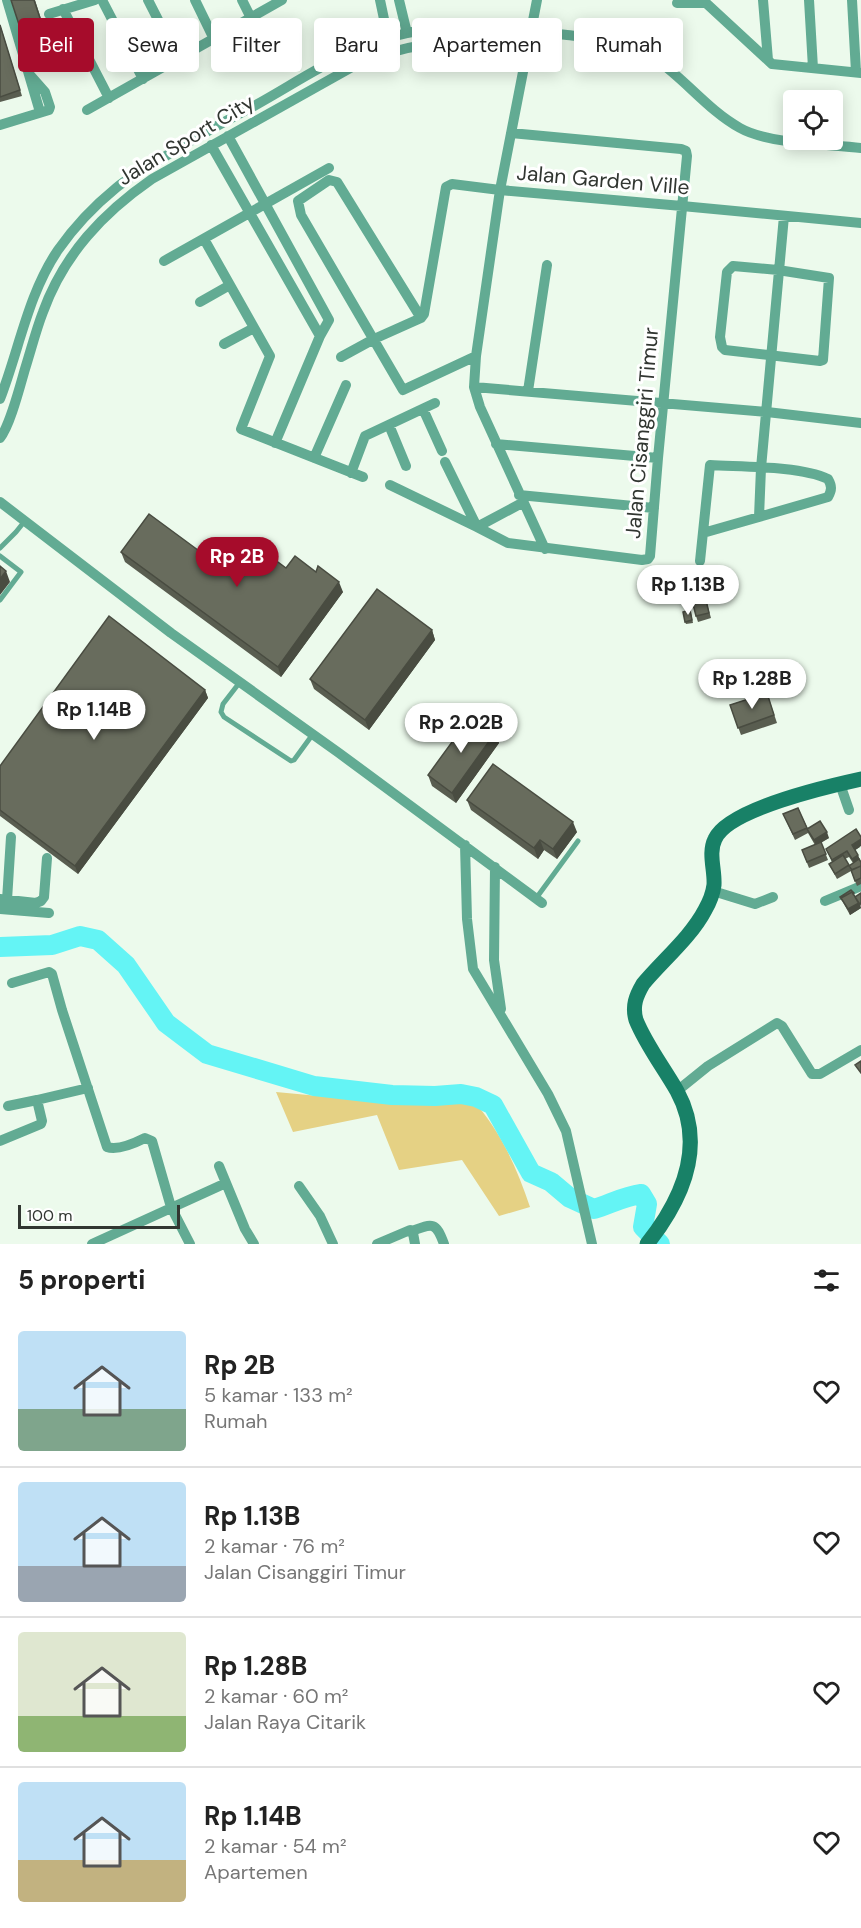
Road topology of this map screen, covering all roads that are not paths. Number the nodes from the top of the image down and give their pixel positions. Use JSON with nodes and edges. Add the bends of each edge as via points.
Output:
{"nodes":[{"id":1,"x":95,"y":0,"type":"edge"},
{"id":2,"x":102,"y":0,"type":"edge"},
{"id":3,"x":148,"y":0,"type":"edge"},
{"id":4,"x":195,"y":0,"type":"edge"},
{"id":5,"x":242,"y":0,"type":"edge"},
{"id":6,"x":282,"y":0,"type":"edge"},
{"id":7,"x":380,"y":0,"type":"edge"},
{"id":8,"x":399,"y":0,"type":"edge"},
{"id":9,"x":537,"y":0,"type":"edge"},
{"id":10,"x":718,"y":0,"type":"edge"},
{"id":11,"x":763,"y":0,"type":"edge"},
{"id":12,"x":809,"y":0,"type":"edge"},
{"id":13,"x":853,"y":0,"type":"edge"},
{"id":14,"x":677,"y":3,"type":"dead end"},
{"id":15,"x":5,"y":5,"type":"edge"},
{"id":16,"x":63,"y":9,"type":"junction"},
{"id":17,"x":49,"y":14,"type":"dead end"},
{"id":18,"x":720,"y":16,"type":"junction"},
{"id":19,"x":157,"y":18,"type":"edge"},
{"id":20,"x":251,"y":18,"type":"joint"},
{"id":21,"x":384,"y":18,"type":"edge"},
{"id":22,"x":533,"y":18,"type":"edge"},
{"id":23,"x":861,"y":21,"type":"edge"},
{"id":24,"x":211,"y":33,"type":"edge"},
{"id":25,"x":407,"y":33,"type":"junction"},
{"id":26,"x":412,"y":33,"type":"edge"},
{"id":27,"x":400,"y":35,"type":"edge"},
{"id":28,"x":562,"y":35,"type":"edge"},
{"id":29,"x":412,"y":47,"type":"edge"},
{"id":30,"x":768,"y":60,"type":"junction"},
{"id":31,"x":813,"y":68,"type":"junction"},
{"id":32,"x":314,"y":71,"type":"edge"},
{"id":33,"x":155,"y":72,"type":"edge"},
{"id":34,"x":523,"y":72,"type":"edge"},
{"id":35,"x":858,"y":73,"type":"edge"},
{"id":36,"x":142,"y":79,"type":"junction"},
{"id":37,"x":109,"y":98,"type":"junction"},
{"id":38,"x":87,"y":110,"type":"dead end"},
{"id":39,"x":0,"y":125,"type":"edge"},
{"id":40,"x":511,"y":134,"type":"junction"},
{"id":41,"x":228,"y":136,"type":"junction"},
{"id":42,"x":211,"y":146,"type":"junction"},
{"id":43,"x":861,"y":148,"type":"edge"},
{"id":44,"x":329,"y":168,"type":"dead end"},
{"id":45,"x":115,"y":188,"type":"junction"},
{"id":46,"x":500,"y":190,"type":"junction"},
{"id":47,"x":124,"y":198,"type":"junction"},
{"id":48,"x":265,"y":206,"type":"junction"},
{"id":49,"x":682,"y":206,"type":"junction"},
{"id":50,"x":250,"y":214,"type":"junction"},
{"id":51,"x":784,"y":216,"type":"junction"},
{"id":52,"x":861,"y":223,"type":"edge"},
{"id":53,"x":204,"y":239,"type":"junction"},
{"id":54,"x":164,"y":261,"type":"dead end"},
{"id":55,"x":548,"y":265,"type":"dead end"},
{"id":56,"x":778,"y":270,"type":"junction"},
{"id":57,"x":230,"y":285,"type":"junction"},
{"id":58,"x":200,"y":302,"type":"dead end"},
{"id":59,"x":421,"y":318,"type":"junction"},
{"id":60,"x":254,"y":327,"type":"junction"},
{"id":61,"x":320,"y":336,"type":"junction"},
{"id":62,"x":374,"y":339,"type":"junction"},
{"id":63,"x":224,"y":344,"type":"dead end"},
{"id":64,"x":476,"y":356,"type":"junction"},
{"id":65,"x":771,"y":356,"type":"junction"},
{"id":66,"x":341,"y":357,"type":"dead end"},
{"id":67,"x":346,"y":385,"type":"dead end"},
{"id":68,"x":474,"y":387,"type":"junction"},
{"id":69,"x":528,"y":392,"type":"junction"},
{"id":70,"x":0,"y":399,"type":"edge"},
{"id":71,"x":435,"y":403,"type":"dead end"},
{"id":72,"x":664,"y":403,"type":"junction"},
{"id":73,"x":423,"y":409,"type":"junction"},
{"id":74,"x":767,"y":412,"type":"junction"},
{"id":75,"x":861,"y":423,"type":"edge"},
{"id":76,"x":389,"y":425,"type":"junction"},
{"id":77,"x":0,"y":438,"type":"edge"},
{"id":78,"x":275,"y":443,"type":"junction"},
{"id":79,"x":496,"y":444,"type":"junction"},
{"id":80,"x":442,"y":451,"type":"dead end"},
{"id":81,"x":314,"y":458,"type":"junction"},
{"id":82,"x":658,"y":458,"type":"junction"},
{"id":83,"x":446,"y":462,"type":"dead end"},
{"id":84,"x":406,"y":466,"type":"dead end"},
{"id":85,"x":761,"y":468,"type":"junction"},
{"id":86,"x":351,"y":473,"type":"junction"},
{"id":87,"x":363,"y":477,"type":"dead end"},
{"id":88,"x":390,"y":485,"type":"dead end"},
{"id":89,"x":521,"y":499,"type":"junction"},
{"id":90,"x":0,"y":502,"type":"edge"},
{"id":91,"x":654,"y":508,"type":"junction"},
{"id":92,"x":759,"y":516,"type":"junction"},
{"id":93,"x":24,"y":522,"type":"junction"},
{"id":94,"x":477,"y":527,"type":"junction"},
{"id":95,"x":703,"y":533,"type":"junction"},
{"id":96,"x":0,"y":548,"type":"edge"},
{"id":97,"x":545,"y":549,"type":"junction"},
{"id":98,"x":0,"y":556,"type":"edge"},
{"id":99,"x":700,"y":561,"type":"dead end"},
{"id":100,"x":0,"y":600,"type":"edge"},
{"id":101,"x":240,"y":682,"type":"junction"},
{"id":102,"x":313,"y":734,"type":"junction"},
{"id":103,"x":861,"y":779,"type":"edge"},
{"id":104,"x":840,"y":784,"type":"junction"},
{"id":105,"x":849,"y":810,"type":"dead end"},
{"id":106,"x":11,"y":837,"type":"dead end"},
{"id":107,"x":578,"y":841,"type":"dead end"},
{"id":108,"x":465,"y":845,"type":"junction"},
{"id":109,"x":47,"y":858,"type":"dead end"},
{"id":110,"x":495,"y":867,"type":"junction"},
{"id":111,"x":861,"y":886,"type":"edge"},
{"id":112,"x":713,"y":891,"type":"junction"},
{"id":113,"x":773,"y":897,"type":"dead end"},
{"id":114,"x":539,"y":900,"type":"joint"},
{"id":115,"x":825,"y":901,"type":"dead end"},
{"id":116,"x":2,"y":903,"type":"edge"},
{"id":117,"x":49,"y":913,"type":"dead end"},
{"id":118,"x":12,"y":983,"type":"dead end"},
{"id":119,"x":501,"y":1015,"type":"junction"},
{"id":120,"x":861,"y":1050,"type":"edge"},
{"id":121,"x":88,"y":1088,"type":"junction"},
{"id":122,"x":677,"y":1091,"type":"junction"},
{"id":123,"x":37,"y":1100,"type":"junction"},
{"id":124,"x":8,"y":1106,"type":"dead end"},
{"id":125,"x":0,"y":1141,"type":"edge"},
{"id":126,"x":219,"y":1166,"type":"dead end"},
{"id":127,"x":226,"y":1183,"type":"junction"},
{"id":128,"x":300,"y":1186,"type":"dead end"},
{"id":129,"x":171,"y":1207,"type":"junction"},
{"id":130,"x":412,"y":1231,"type":"junction"},
{"id":131,"x":92,"y":1244,"type":"edge"},
{"id":132,"x":190,"y":1244,"type":"edge"},
{"id":133,"x":254,"y":1244,"type":"edge"},
{"id":134,"x":333,"y":1244,"type":"edge"},
{"id":135,"x":377,"y":1244,"type":"edge"},
{"id":136,"x":415,"y":1244,"type":"edge"},
{"id":137,"x":444,"y":1244,"type":"edge"},
{"id":138,"x":592,"y":1244,"type":"edge"},
{"id":139,"x":647,"y":1244,"type":"edge"}],
"edges":[{"from":1,"to":16,"type":"street"},
{"from":2,"to":36,"type":"street"},
{"from":3,"to":19,"type":"street"},
{"from":4,"to":24,"type":"street"},
{"from":5,"to":20,"type":"street"},
{"from":6,"to":20,"type":"street"},
{"from":7,"to":21,"type":"street"},
{"from":8,"to":25,"type":"street"},
{"from":9,"to":22,"type":"street","name":"Jalan Garden Ville"},
{"from":10,"to":18,"type":"street"},
{"from":11,"to":30,"type":"street"},
{"from":12,"to":31,"type":"street"},
{"from":13,"to":23,"type":"street"},
{"from":13,"to":35,"type":"street"},
{"from":14,"to":18,"type":"street","via":[[706,3]]},
{"from":15,"to":39,"type":"street","via":[[28,73],[41,86],[50,107]]},
{"from":16,"to":17,"type":"street"},
{"from":16,"to":37,"type":"street"},
{"from":18,"to":30,"type":"street"},
{"from":25,"to":26,"type":"street","name":"Jalan Sport City"},
{"from":25,"to":27,"type":"street","name":"Jalan Sport City"},
{"from":28,"to":43,"type":"street","name":"Jalan Sport City","via":[[615,41],[640,49],[663,63],[719,114],[762,137]]},
{"from":29,"to":41,"type":"street","name":"Jalan Sport City","via":[[354,66]]},
{"from":30,"to":31,"type":"street","via":[[772,64]]},
{"from":31,"to":35,"type":"street"},
{"from":32,"to":45,"type":"street","name":"Jalan Sport City"},
{"from":33,"to":36,"type":"street"},
{"from":34,"to":40,"type":"street","name":"Jalan Garden Ville"},
{"from":36,"to":37,"type":"street"},
{"from":37,"to":38,"type":"street"},
{"from":40,"to":46,"type":"street","name":"Jalan Garden Ville"},
{"from":40,"to":49,"type":"street","name":"Jalan Cisanggiri Timur","via":[[681,149],[687,156]]},
{"from":41,"to":42,"type":"street","name":"Jalan Sport City"},
{"from":41,"to":48,"type":"street"},
{"from":42,"to":47,"type":"street","name":"Jalan Sport City"},
{"from":42,"to":50,"type":"street"},
{"from":44,"to":48,"type":"street"},
{"from":45,"to":47,"type":"street"},
{"from":45,"to":70,"type":"street","name":"Jalan Sport City","via":[[80,222],[46,269]]},
{"from":46,"to":49,"type":"street","name":"Jalan Garden Ville"},
{"from":46,"to":59,"type":"street","via":[[452,184],[444,190],[426,309]]},
{"from":46,"to":64,"type":"street"},
{"from":47,"to":77,"type":"street","name":"Jalan Sport City","via":[[88,233],[54,285]]},
{"from":48,"to":50,"type":"street"},
{"from":48,"to":61,"type":"street","via":[[329,320]]},
{"from":49,"to":51,"type":"street","name":"Jalan Garden Ville"},
{"from":49,"to":72,"type":"street","name":"Jalan Cisanggiri Timur"},
{"from":50,"to":53,"type":"street"},
{"from":50,"to":61,"type":"street"},
{"from":51,"to":52,"type":"street","name":"Jalan Garden Ville"},
{"from":51,"to":56,"type":"street"},
{"from":53,"to":54,"type":"street"},
{"from":53,"to":57,"type":"street"},
{"from":55,"to":69,"type":"street"},
{"from":56,"to":65,"type":"street"},
{"from":56,"to":65,"type":"street","via":[[730,268],[720,337],[725,350]]},
{"from":56,"to":65,"type":"street","via":[[829,278],[827,325],[824,357],[820,361]]},
{"from":57,"to":58,"type":"street"},
{"from":57,"to":60,"type":"street"},
{"from":59,"to":62,"type":"street"},
{"from":59,"to":62,"type":"street","via":[[337,182],[329,180],[298,201],[298,206]]},
{"from":60,"to":63,"type":"street"},
{"from":60,"to":78,"type":"street","via":[[270,356],[241,429]]},
{"from":61,"to":78,"type":"street"},
{"from":62,"to":64,"type":"street","via":[[403,390]]},
{"from":62,"to":66,"type":"street"},
{"from":64,"to":68,"type":"street"},
{"from":65,"to":74,"type":"street"},
{"from":67,"to":81,"type":"street"},
{"from":68,"to":69,"type":"street"},
{"from":68,"to":79,"type":"street"},
{"from":69,"to":72,"type":"street"},
{"from":71,"to":73,"type":"street"},
{"from":72,"to":74,"type":"street"},
{"from":72,"to":82,"type":"street","name":"Jalan Cisanggiri Timur"},
{"from":73,"to":76,"type":"street"},
{"from":73,"to":80,"type":"street"},
{"from":74,"to":75,"type":"street"},
{"from":74,"to":85,"type":"street"},
{"from":76,"to":84,"type":"street"},
{"from":76,"to":86,"type":"street","via":[[365,436]]},
{"from":78,"to":81,"type":"street"},
{"from":79,"to":82,"type":"street"},
{"from":79,"to":89,"type":"street"},
{"from":81,"to":86,"type":"street"},
{"from":82,"to":91,"type":"street","name":"Jalan Cisanggiri Timur"},
{"from":83,"to":94,"type":"street"},
{"from":85,"to":92,"type":"street"},
{"from":85,"to":92,"type":"street","via":[[813,474],[828,479],[831,486],[828,497]]},
{"from":85,"to":95,"type":"street","via":[[710,465]]},
{"from":86,"to":87,"type":"street"},
{"from":88,"to":94,"type":"street"},
{"from":89,"to":91,"type":"street"},
{"from":89,"to":94,"type":"street"},
{"from":89,"to":97,"type":"street"},
{"from":90,"to":93,"type":"street"},
{"from":91,"to":97,"type":"street","name":"Jalan Cisanggiri Timur","via":[[648,559]]},
{"from":92,"to":95,"type":"street"},
{"from":93,"to":96,"type":"lane"},
{"from":93,"to":101,"type":"street"},
{"from":94,"to":97,"type":"street","via":[[508,543]]},
{"from":95,"to":99,"type":"street"},
{"from":98,"to":100,"type":"lane","via":[[21,572]]},
{"from":101,"to":102,"type":"street"},
{"from":101,"to":102,"type":"lane","via":[[223,704],[221,712],[225,717],[291,761]]},
{"from":102,"to":108,"type":"street"},
{"from":103,"to":104,"type":"street"},
{"from":104,"to":105,"type":"street"},
{"from":104,"to":112,"type":"street","via":[[758,809],[725,827],[713,844]]},
{"from":106,"to":116,"type":"street"},
{"from":107,"to":114,"type":"lane"},
{"from":108,"to":110,"type":"street"},
{"from":108,"to":119,"type":"street","via":[[473,969]]},
{"from":109,"to":116,"type":"street","via":[[41,901]]},
{"from":110,"to":114,"type":"street"},
{"from":110,"to":119,"type":"street","via":[[494,960]]},
{"from":111,"to":115,"type":"street"},
{"from":112,"to":113,"type":"street","via":[[755,904]]},
{"from":112,"to":122,"type":"street","via":[[697,924],[642,984],[634,1003],[639,1027]]},
{"from":116,"to":117,"type":"street"},
{"from":118,"to":121,"type":"street","via":[[42,972],[52,974]]},
{"from":119,"to":138,"type":"street","via":[[566,1131]]},
{"from":120,"to":122,"type":"street","via":[[820,1074],[812,1074],[777,1023],[708,1066]]},
{"from":121,"to":123,"type":"street"},
{"from":121,"to":129,"type":"street","via":[[109,1149],[144,1138],[152,1141]]},
{"from":122,"to":139,"type":"street","via":[[688,1119],[690,1156],[680,1196]]},
{"from":123,"to":124,"type":"street"},
{"from":123,"to":125,"type":"street","via":[[41,1124]]},
{"from":126,"to":127,"type":"street"},
{"from":127,"to":129,"type":"street"},
{"from":127,"to":133,"type":"street"},
{"from":128,"to":134,"type":"street"},
{"from":129,"to":131,"type":"street"},
{"from":129,"to":132,"type":"street"},
{"from":130,"to":135,"type":"street"},
{"from":130,"to":136,"type":"street"},
{"from":130,"to":137,"type":"street","via":[[434,1225]]}]}
